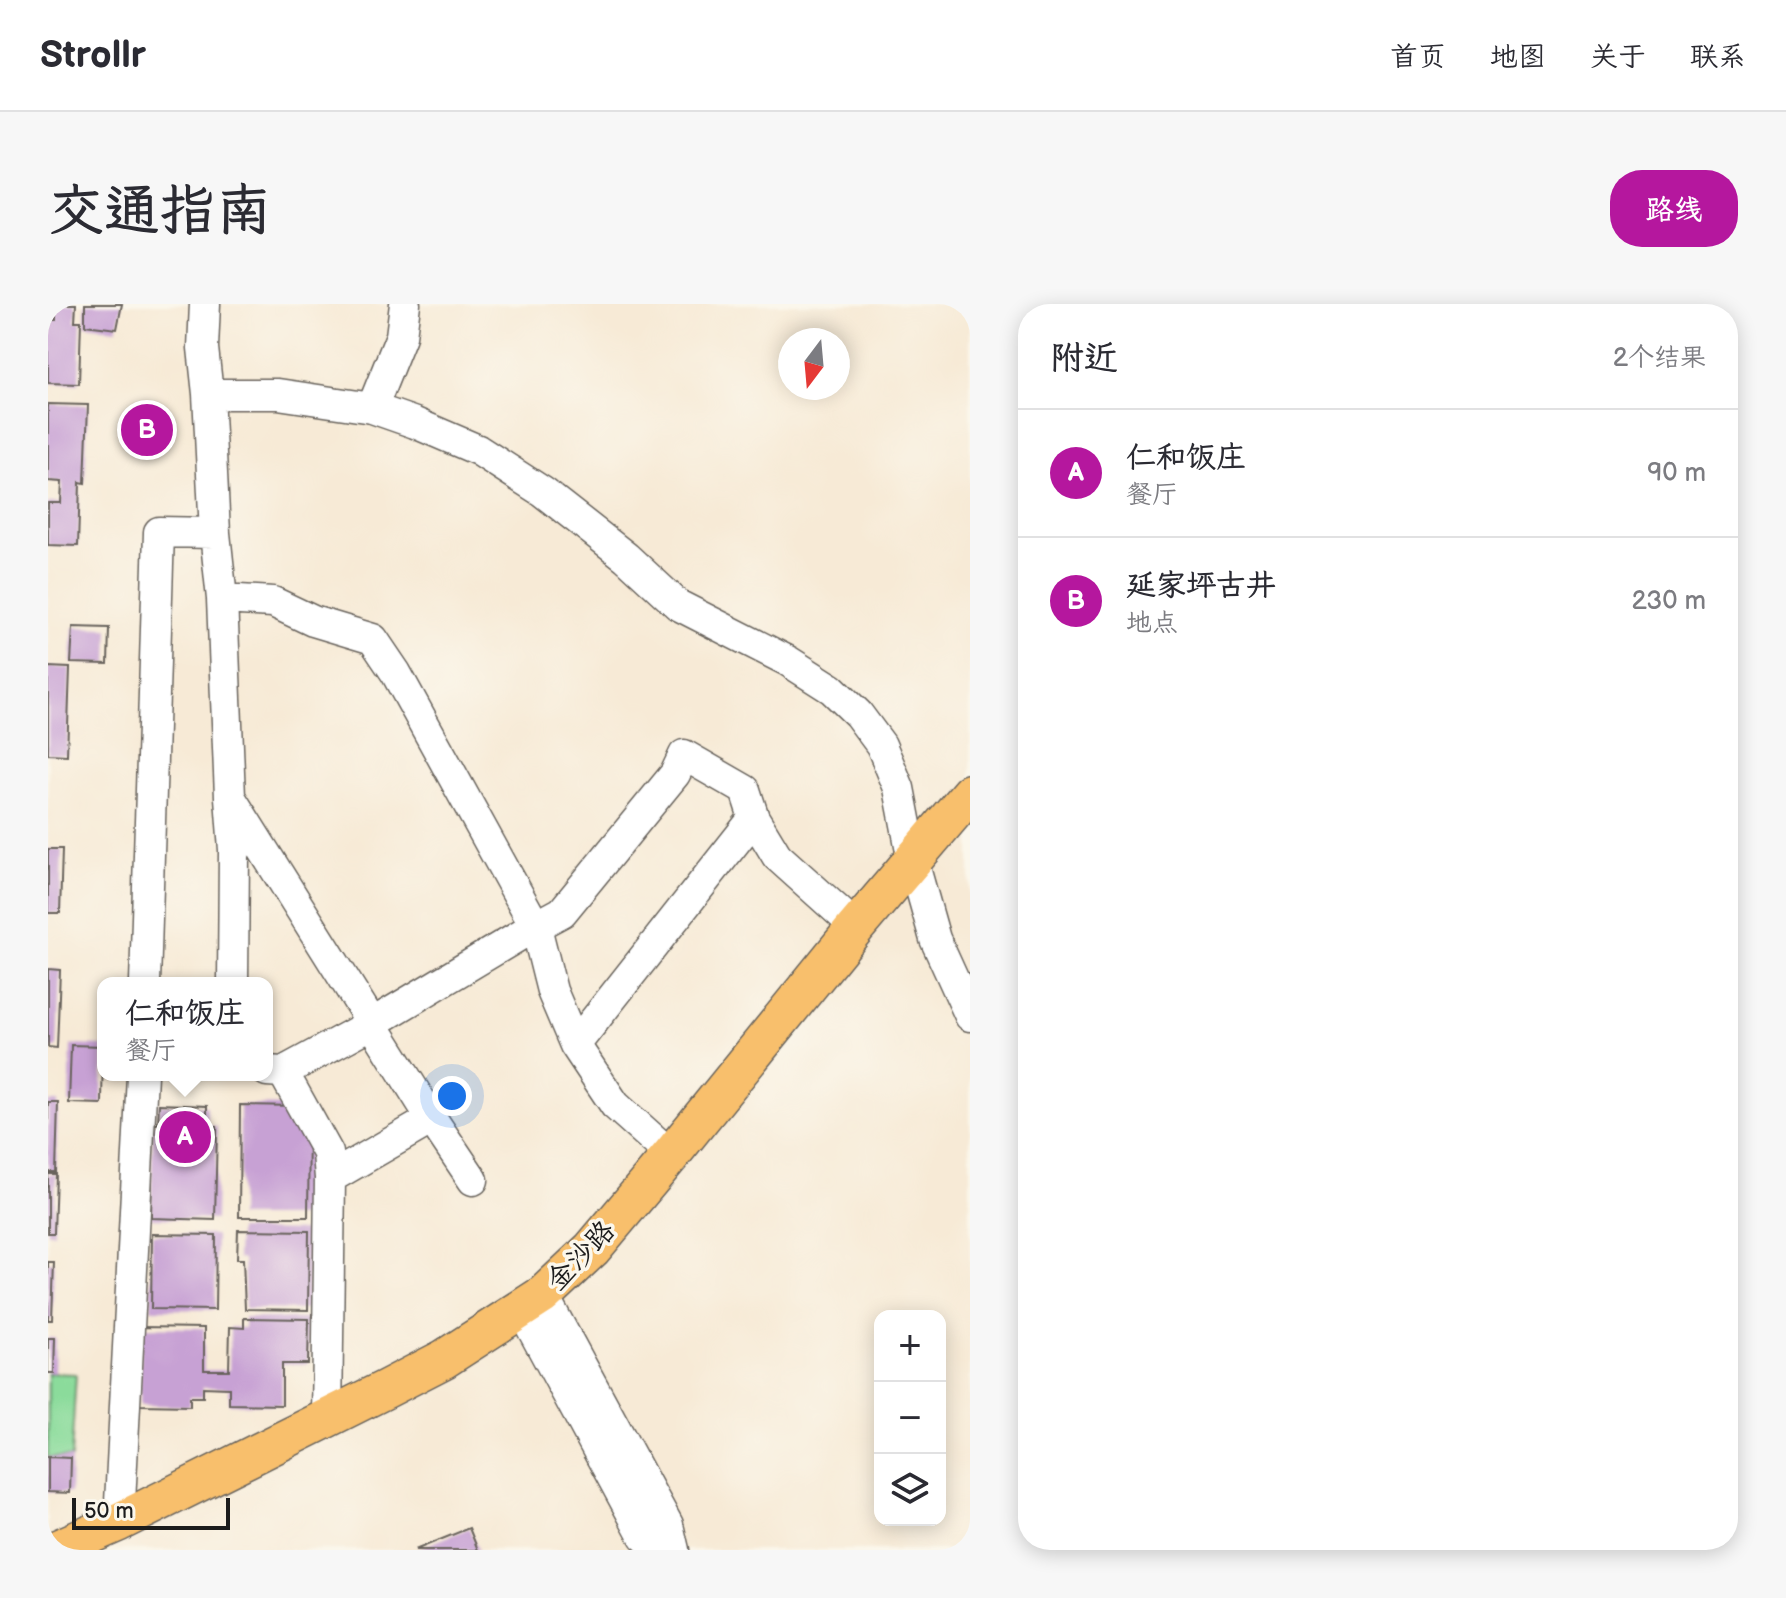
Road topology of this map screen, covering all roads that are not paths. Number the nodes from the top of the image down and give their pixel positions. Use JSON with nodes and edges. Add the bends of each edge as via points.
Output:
{"nodes":[{"id":1,"x":205,"y":304,"type":"edge"},
{"id":2,"x":405,"y":304,"type":"edge"},
{"id":3,"x":208,"y":394,"type":"junction"},
{"id":4,"x":372,"y":408,"type":"junction"},
{"id":5,"x":215,"y":533,"type":"junction"},
{"id":6,"x":222,"y":599,"type":"junction"},
{"id":7,"x":970,"y":793,"type":"edge"},
{"id":8,"x":230,"y":797,"type":"junction"},
{"id":9,"x":754,"y":818,"type":"junction"},
{"id":10,"x":913,"y":861,"type":"junction"},
{"id":11,"x":536,"y":927,"type":"junction"},
{"id":12,"x":856,"y":927,"type":"junction"},
{"id":13,"x":145,"y":977,"type":"edge"},
{"id":14,"x":233,"y":977,"type":"edge"},
{"id":15,"x":970,"y":1016,"type":"edge"},
{"id":16,"x":373,"y":1023,"type":"junction"},
{"id":17,"x":575,"y":1045,"type":"junction"},
{"id":18,"x":275,"y":1072,"type":"edge"},
{"id":19,"x":142,"y":1081,"type":"edge"},
{"id":20,"x":432,"y":1119,"type":"junction"},
{"id":21,"x":671,"y":1155,"type":"junction"},
{"id":22,"x":330,"y":1178,"type":"junction"},
{"id":23,"x":473,"y":1180,"type":"dead end"},
{"id":24,"x":532,"y":1302,"type":"junction"},
{"id":25,"x":327,"y":1420,"type":"junction"},
{"id":26,"x":119,"y":1522,"type":"junction"},
{"id":27,"x":55,"y":1550,"type":"edge"},
{"id":28,"x":661,"y":1550,"type":"edge"},
{"id":29,"x":674,"y":1550,"type":"edge"}],
"edges":[{"from":1,"to":3,"type":"street"},
{"from":2,"to":4,"type":"street","via":[[401,336]]},
{"from":3,"to":4,"type":"street","via":[[278,394]]},
{"from":3,"to":5,"type":"street"},
{"from":4,"to":10,"type":"street","via":[[478,450],[543,492],[678,605],[832,689],[881,745],[899,788]]},
{"from":5,"to":6,"type":"street"},
{"from":5,"to":13,"type":"street","via":[[159,532]]},
{"from":6,"to":8,"type":"street"},
{"from":6,"to":11,"type":"street","via":[[273,602],[373,639]]},
{"from":7,"to":10,"type":"main road","name":"金沙路"},
{"from":8,"to":14,"type":"street"},
{"from":8,"to":16,"type":"street"},
{"from":9,"to":11,"type":"street","via":[[745,790],[684,755],[675,774],[562,912]]},
{"from":9,"to":12,"type":"street","via":[[777,856]]},
{"from":9,"to":17,"type":"street"},
{"from":10,"to":12,"type":"main road","name":"金沙路"},
{"from":10,"to":15,"type":"street","via":[[935,939]]},
{"from":11,"to":16,"type":"street"},
{"from":11,"to":17,"type":"street","via":[[552,991]]},
{"from":12,"to":21,"type":"main road","name":"金沙路"},
{"from":16,"to":18,"type":"street"},
{"from":16,"to":20,"type":"street"},
{"from":17,"to":21,"type":"street","via":[[615,1105]]},
{"from":18,"to":22,"type":"street","via":[[328,1153]]},
{"from":19,"to":26,"type":"street"},
{"from":20,"to":22,"type":"street"},
{"from":20,"to":23,"type":"street"},
{"from":21,"to":24,"type":"main road","name":"金沙路","via":[[592,1249]]},
{"from":22,"to":25,"type":"street"},
{"from":24,"to":25,"type":"main road","name":"金沙路","via":[[444,1359]]},
{"from":24,"to":28,"type":"street","via":[[644,1536]]},
{"from":24,"to":29,"type":"street","via":[[668,1525]]},
{"from":25,"to":26,"type":"main road","name":"金沙路"},
{"from":26,"to":27,"type":"main road","name":"金沙路"}]}
